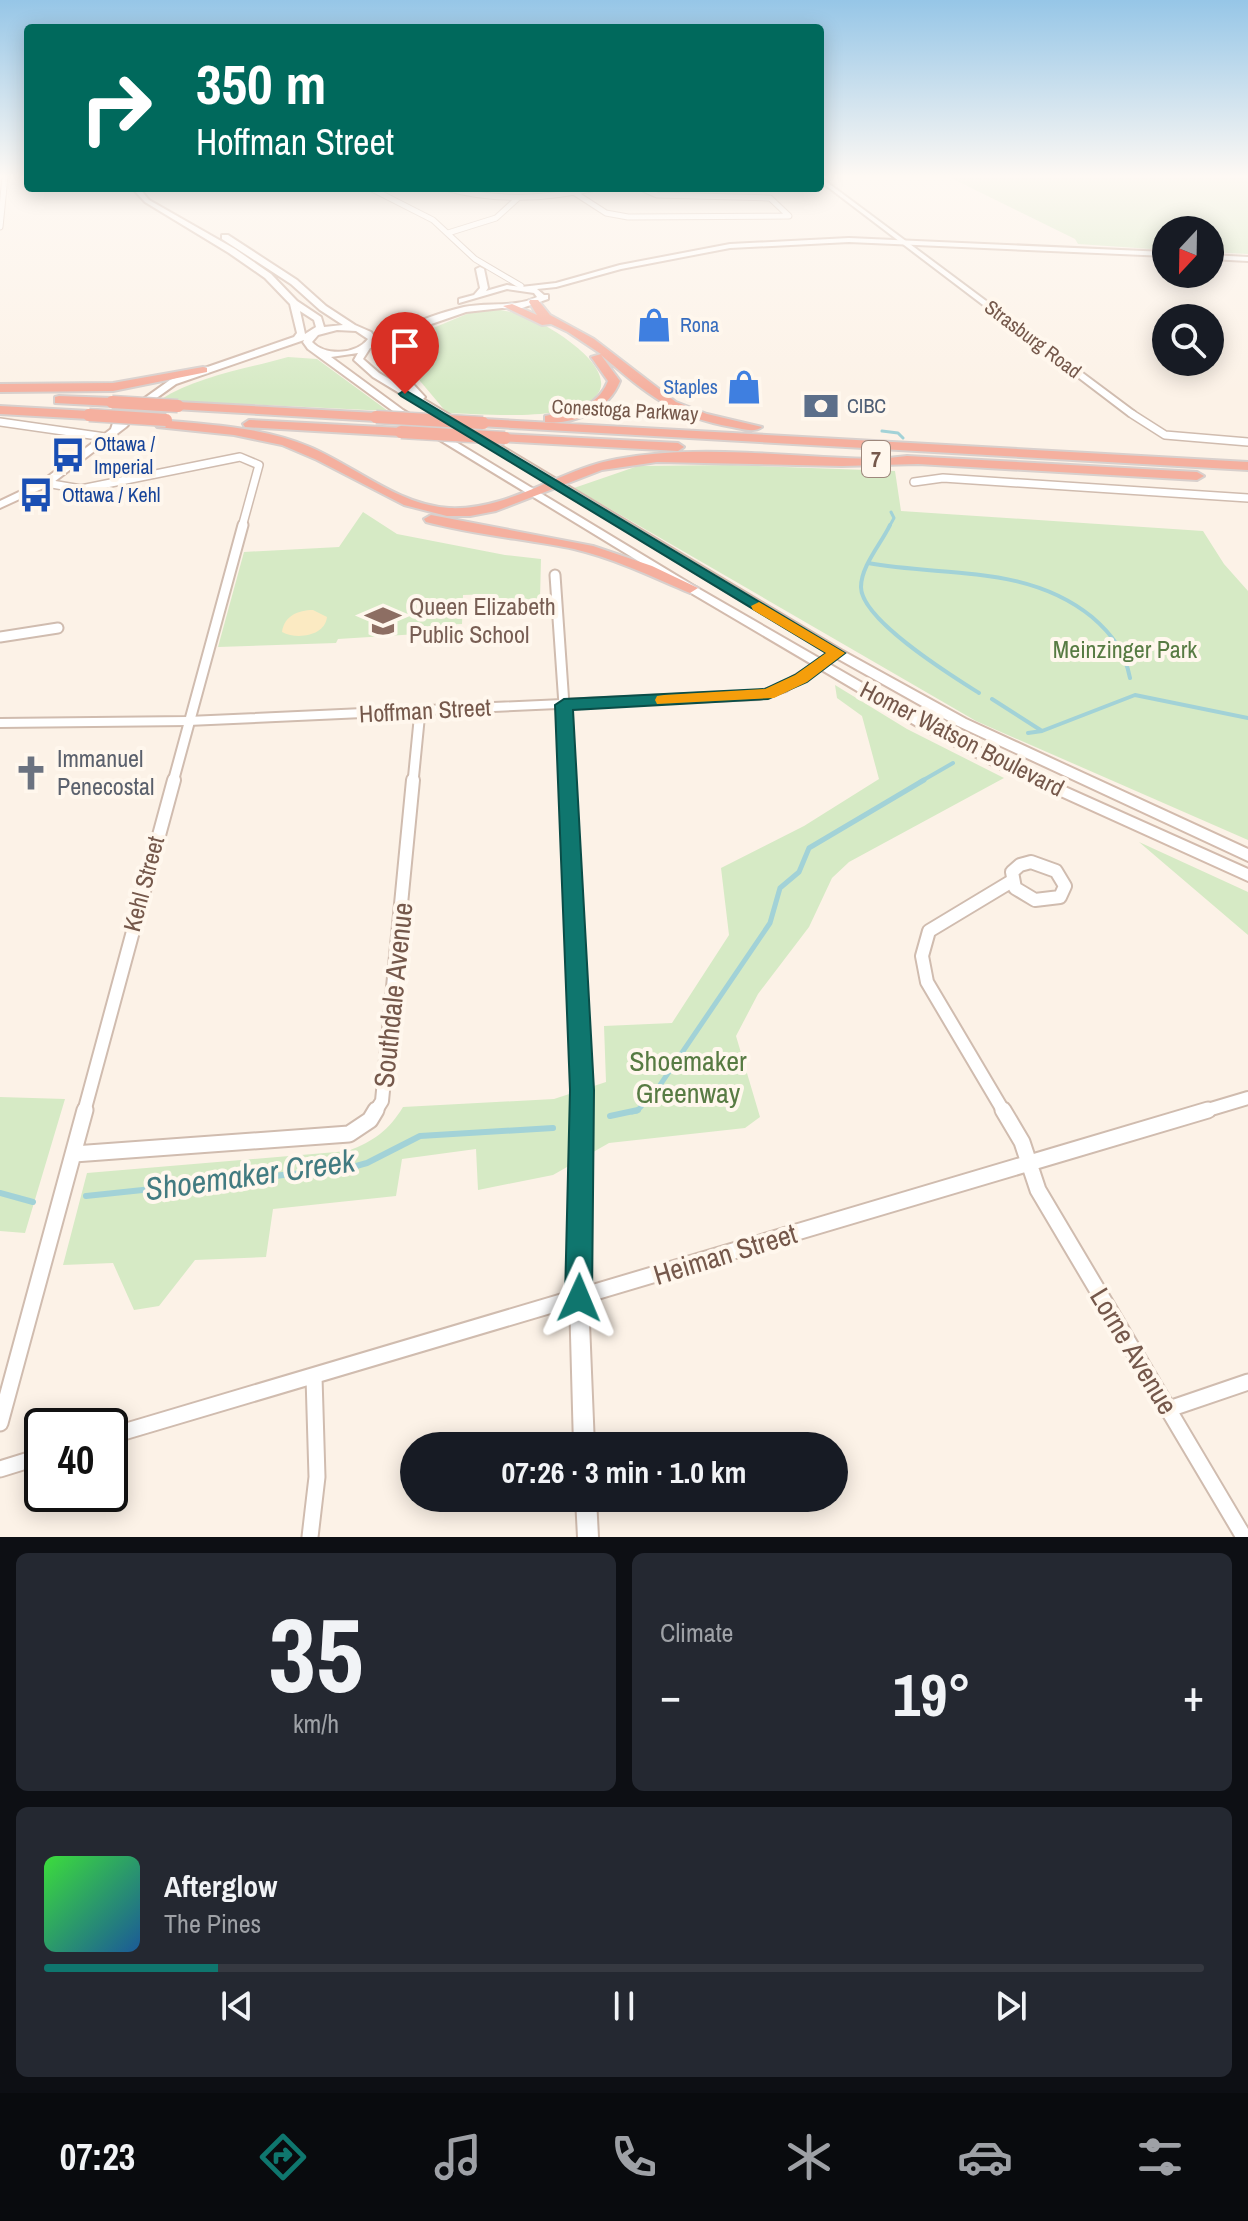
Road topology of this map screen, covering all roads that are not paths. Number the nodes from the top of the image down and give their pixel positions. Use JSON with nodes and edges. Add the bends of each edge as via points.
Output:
{"nodes":[{"id":1,"x":228,"y":249,"type":"edge"},
{"id":2,"x":247,"y":249,"type":"edge"},
{"id":3,"x":464,"y":249,"type":"edge"},
{"id":4,"x":716,"y":249,"type":"edge"},
{"id":5,"x":915,"y":249,"type":"edge"},
{"id":6,"x":1073,"y":249,"type":"edge"},
{"id":7,"x":1152,"y":253,"type":"edge"},
{"id":8,"x":1224,"y":258,"type":"edge"},
{"id":9,"x":475,"y":259,"type":"junction"},
{"id":10,"x":1248,"y":259,"type":"edge"},
{"id":11,"x":629,"y":266,"type":"junction"},
{"id":12,"x":480,"y":269,"type":"junction"},
{"id":13,"x":523,"y":286,"type":"junction"},
{"id":14,"x":495,"y":290,"type":"junction"},
{"id":15,"x":477,"y":296,"type":"junction"},
{"id":16,"x":536,"y":302,"type":"junction"},
{"id":17,"x":294,"y":303,"type":"junction"},
{"id":18,"x":506,"y":306,"type":"junction"},
{"id":19,"x":357,"y":328,"type":"junction"},
{"id":20,"x":404,"y":332,"type":"junction"},
{"id":21,"x":314,"y":335,"type":"junction"},
{"id":22,"x":296,"y":341,"type":"junction"},
{"id":23,"x":364,"y":348,"type":"junction"},
{"id":24,"x":319,"y":352,"type":"junction"},
{"id":25,"x":203,"y":370,"type":"junction"},
{"id":26,"x":0,"y":388,"type":"edge"},
{"id":27,"x":0,"y":396,"type":"edge"},
{"id":28,"x":422,"y":405,"type":"junction"},
{"id":29,"x":0,"y":410,"type":"edge"},
{"id":30,"x":1132,"y":414,"type":"joint"},
{"id":31,"x":479,"y":421,"type":"junction"},
{"id":32,"x":0,"y":422,"type":"edge"},
{"id":33,"x":164,"y":422,"type":"junction"},
{"id":34,"x":115,"y":428,"type":"junction"},
{"id":35,"x":105,"y":437,"type":"junction"},
{"id":36,"x":1248,"y":442,"type":"edge"},
{"id":37,"x":946,"y":447,"type":"junction"},
{"id":38,"x":916,"y":461,"type":"junction"},
{"id":39,"x":1248,"y":466,"type":"edge"},
{"id":40,"x":1248,"y":478,"type":"edge"},
{"id":41,"x":914,"y":482,"type":"dead end"},
{"id":42,"x":46,"y":483,"type":"junction"},
{"id":43,"x":366,"y":484,"type":"junction"},
{"id":44,"x":557,"y":486,"type":"junction"},
{"id":45,"x":532,"y":491,"type":"junction"},
{"id":46,"x":1248,"y":498,"type":"edge"},
{"id":47,"x":0,"y":505,"type":"edge"},
{"id":48,"x":555,"y":575,"type":"dead end"},
{"id":49,"x":690,"y":588,"type":"junction"},
{"id":50,"x":58,"y":628,"type":"dead end"},
{"id":51,"x":0,"y":637,"type":"edge"},
{"id":52,"x":837,"y":653,"type":"junction"},
{"id":53,"x":820,"y":665,"type":"junction"},
{"id":54,"x":564,"y":705,"type":"junction"},
{"id":55,"x":420,"y":711,"type":"junction"},
{"id":56,"x":188,"y":721,"type":"junction"},
{"id":57,"x":0,"y":723,"type":"edge"},
{"id":58,"x":1248,"y":855,"type":"edge"},
{"id":59,"x":1248,"y":875,"type":"edge"},
{"id":60,"x":1012,"y":881,"type":"junction"},
{"id":61,"x":1248,"y":1098,"type":"edge"},
{"id":62,"x":74,"y":1154,"type":"junction"},
{"id":63,"x":1029,"y":1164,"type":"junction"},
{"id":64,"x":579,"y":1298,"type":"junction"},
{"id":65,"x":314,"y":1377,"type":"junction"},
{"id":66,"x":1248,"y":1382,"type":"edge"},
{"id":67,"x":1169,"y":1409,"type":"junction"},
{"id":68,"x":0,"y":1423,"type":"edge"},
{"id":69,"x":128,"y":1431,"type":"edge"},
{"id":70,"x":584,"y":1432,"type":"edge"},
{"id":71,"x":24,"y":1462,"type":"edge"},
{"id":72,"x":0,"y":1469,"type":"edge"},
{"id":73,"x":587,"y":1512,"type":"edge"},
{"id":74,"x":310,"y":1537,"type":"edge"},
{"id":75,"x":588,"y":1537,"type":"edge"},
{"id":76,"x":1244,"y":1537,"type":"edge"}],
"edges":[{"from":1,"to":17,"type":"main road","via":[[268,276]]},
{"from":2,"to":19,"type":"main road"},
{"from":3,"to":9,"type":"street"},
{"from":4,"to":11,"type":"main road"},
{"from":5,"to":30,"type":"street","name":"Strasburg Road"},
{"from":6,"to":7,"type":"main road"},
{"from":8,"to":10,"type":"main road"},
{"from":9,"to":12,"type":"street"},
{"from":9,"to":13,"type":"street"},
{"from":11,"to":13,"type":"main road","via":[[556,285]]},
{"from":11,"to":16,"type":"main road"},
{"from":12,"to":14,"type":"street","via":[[496,281]]},
{"from":12,"to":15,"type":"main road","via":[[484,288]]},
{"from":13,"to":14,"type":"main road"},
{"from":13,"to":16,"type":"main road","via":[[540,293]]},
{"from":14,"to":15,"type":"main road"},
{"from":14,"to":18,"type":"main road","via":[[489,299]]},
{"from":15,"to":19,"type":"main road","via":[[395,327]]},
{"from":16,"to":18,"type":"main road"},
{"from":16,"to":37,"type":"highway","via":[[540,314],[582,335],[648,390],[686,410],[736,424]]},
{"from":17,"to":21,"type":"main road","via":[[321,323]]},
{"from":17,"to":22,"type":"main road","via":[[301,333]]},
{"from":18,"to":20,"type":"main road","via":[[471,307]]},
{"from":18,"to":31,"type":"highway","via":[[542,320],[591,351],[614,381],[600,403],[566,417]]},
{"from":19,"to":21,"type":"main road"},
{"from":19,"to":23,"type":"main road","via":[[372,336]]},
{"from":20,"to":23,"type":"main road"},
{"from":20,"to":28,"type":"main road","via":[[411,351],[403,370]]},
{"from":21,"to":22,"type":"main road"},
{"from":21,"to":24,"type":"main road","via":[[308,346]]},
{"from":22,"to":25,"type":"main road"},
{"from":23,"to":24,"type":"main road"},
{"from":23,"to":28,"type":"main road","name":"Homer Watson Boulevard","via":[[359,363]]},
{"from":24,"to":34,"type":"main road","via":[[274,355],[180,385]]},
{"from":24,"to":45,"type":"main road","name":"Homer Watson Boulevard","via":[[400,412]]},
{"from":25,"to":26,"type":"highway","via":[[113,387]]},
{"from":25,"to":34,"type":"main road","via":[[162,388]]},
{"from":27,"to":31,"type":"highway","name":"Conestoga Parkway","number":"7","bridge":true},
{"from":28,"to":44,"type":"main road","name":"Homer Watson Boulevard"},
{"from":29,"to":33,"type":"highway","bridge":true},
{"from":30,"to":36,"type":"street","via":[[1165,435]]},
{"from":31,"to":37,"type":"highway","name":"Conestoga Parkway","number":"7"},
{"from":32,"to":35,"type":"street"},
{"from":33,"to":38,"type":"highway","name":"Conestoga Parkway","number":"7","bridge":true},
{"from":33,"to":43,"type":"highway","via":[[279,440],[306,449]]},
{"from":34,"to":35,"type":"main road"},
{"from":35,"to":42,"type":"main road"},
{"from":37,"to":39,"type":"highway","name":"Conestoga Parkway","number":"7"},
{"from":38,"to":40,"type":"highway","name":"Conestoga Parkway","number":"7"},
{"from":38,"to":44,"type":"highway","via":[[646,459],[590,468]]},
{"from":41,"to":46,"type":"street","via":[[943,478]]},
{"from":42,"to":47,"type":"main road"},
{"from":42,"to":56,"type":"street","name":"Kehl Street","via":[[81,489],[240,457],[259,465]]},
{"from":43,"to":45,"type":"highway","via":[[447,512],[483,509]]},
{"from":43,"to":49,"type":"highway","via":[[417,514],[481,532],[572,545]]},
{"from":44,"to":45,"type":"highway"},
{"from":44,"to":52,"type":"main road","name":"Homer Watson Boulevard"},
{"from":45,"to":49,"type":"main road","name":"Homer Watson Boulevard"},
{"from":48,"to":54,"type":"street"},
{"from":49,"to":53,"type":"main road","name":"Homer Watson Boulevard"},
{"from":50,"to":51,"type":"street"},
{"from":52,"to":53,"type":"street","name":"Hoffman Street"},
{"from":52,"to":58,"type":"main road","name":"Homer Watson Boulevard","via":[[1019,751]]},
{"from":53,"to":54,"type":"street","name":"Hoffman Street","via":[[768,694]]},
{"from":53,"to":59,"type":"main road","name":"Homer Watson Boulevard","via":[[993,760]]},
{"from":54,"to":55,"type":"street","name":"Hoffman Street"},
{"from":54,"to":64,"type":"street","via":[[582,1090]]},
{"from":55,"to":56,"type":"street","name":"Hoffman Street"},
{"from":55,"to":62,"type":"street","name":"Southdale Avenue","via":[[382,1101],[370,1120],[349,1134]]},
{"from":56,"to":57,"type":"street","name":"Hoffman Street"},
{"from":56,"to":62,"type":"street","name":"Kehl Street"},
{"from":60,"to":60,"type":"street","via":[[1012,872],[1020,865],[1040,863],[1056,871],[1065,886],[1060,897],[1044,901],[1020,893]]},
{"from":60,"to":63,"type":"street","name":"Lorne Avenue","via":[[933,926],[922,944],[921,963],[927,982],[1022,1142]]},
{"from":61,"to":63,"type":"street","name":"Heiman Street"},
{"from":62,"to":68,"type":"street","name":"Kehl Street"},
{"from":63,"to":64,"type":"street","name":"Heiman Street"},
{"from":63,"to":67,"type":"street","name":"Lorne Avenue","via":[[1038,1190]]},
{"from":64,"to":65,"type":"street","name":"Heiman Street"},
{"from":64,"to":70,"type":"street"},
{"from":65,"to":69,"type":"street","name":"Heiman Street"},
{"from":65,"to":74,"type":"street","via":[[317,1477]]},
{"from":66,"to":67,"type":"street"},
{"from":67,"to":76,"type":"street","name":"Lorne Avenue"},
{"from":71,"to":72,"type":"street"},
{"from":73,"to":75,"type":"street"}]}
